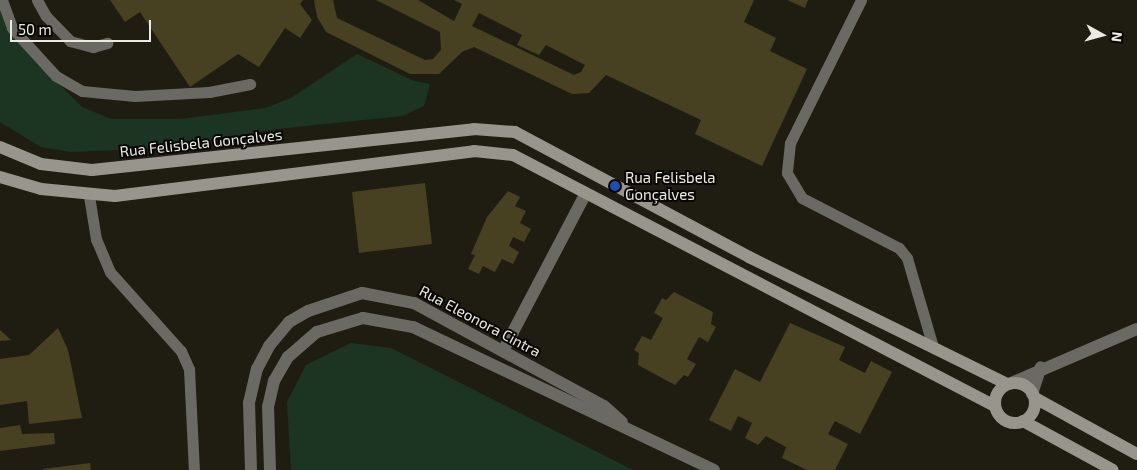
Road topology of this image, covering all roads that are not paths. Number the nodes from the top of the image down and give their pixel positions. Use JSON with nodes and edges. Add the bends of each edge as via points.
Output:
{"nodes":[{"id":1,"x":2,"y":0,"type":"edge"},
{"id":2,"x":37,"y":0,"type":"edge"},
{"id":3,"x":861,"y":0,"type":"edge"},
{"id":4,"x":106,"y":43,"type":"dead end"},
{"id":5,"x":250,"y":84,"type":"dead end"},
{"id":6,"x":0,"y":147,"type":"edge"},
{"id":7,"x":0,"y":177,"type":"edge"},
{"id":8,"x":586,"y":194,"type":"junction"},
{"id":9,"x":89,"y":196,"type":"junction"},
{"id":10,"x":1137,"y":329,"type":"edge"},
{"id":11,"x":933,"y":347,"type":"junction"},
{"id":12,"x":503,"y":351,"type":"junction"},
{"id":13,"x":1041,"y":367,"type":"junction"},
{"id":14,"x":1008,"y":384,"type":"junction"},
{"id":15,"x":1033,"y":396,"type":"junction"},
{"id":16,"x":995,"y":406,"type":"junction"},
{"id":17,"x":1023,"y":421,"type":"junction"},
{"id":18,"x":626,"y":426,"type":"junction"},
{"id":19,"x":1137,"y":454,"type":"edge"},
{"id":20,"x":194,"y":470,"type":"edge"},
{"id":21,"x":251,"y":470,"type":"edge"},
{"id":22,"x":270,"y":470,"type":"edge"},
{"id":23,"x":714,"y":470,"type":"edge"},
{"id":24,"x":1112,"y":470,"type":"edge"}],
"edges":[{"from":1,"to":5,"type":"lane","via":[[12,28],[56,76],[82,91],[135,96],[209,92]]},
{"from":2,"to":4,"type":"lane","via":[[46,16],[70,41],[93,47]]},
{"from":3,"to":11,"type":"lane","via":[[790,142],[787,174],[802,198],[899,248],[908,258]]},
{"from":6,"to":11,"type":"street","name":"Rua Felisbela Gonçalves","via":[[41,164],[92,170],[474,129],[515,132],[632,197]]},
{"from":7,"to":9,"type":"street","via":[[41,189]]},
{"from":8,"to":9,"type":"street","via":[[513,155],[474,151],[286,176]]},
{"from":8,"to":12,"type":"street"},
{"from":8,"to":16,"type":"street"},
{"from":9,"to":20,"type":"lane","via":[[96,239],[110,272],[181,351],[189,369]]},
{"from":10,"to":13,"type":"street"},
{"from":11,"to":14,"type":"street","name":"Rua Felisbela Gonçalves"},
{"from":12,"to":18,"type":"street","name":"Rua Eleonora Cintra","via":[[604,406]]},
{"from":12,"to":21,"type":"street","name":"Rua Eleonora Cintra","via":[[414,303],[388,295],[353,295],[308,311],[284,328],[257,369],[249,402]]},
{"from":13,"to":14,"type":"street"},
{"from":13,"to":15,"type":"street"},
{"from":14,"to":15,"type":"street","via":[[1018,383]]},
{"from":14,"to":16,"type":"street","via":[[996,397]]},
{"from":15,"to":17,"type":"street","via":[[1030,416]]},
{"from":15,"to":19,"type":"street"},
{"from":16,"to":17,"type":"street","via":[[1000,417],[1011,423]]},
{"from":17,"to":24,"type":"street"},
{"from":18,"to":22,"type":"street","name":"Rua Eleonora Cintra","via":[[596,418],[413,328],[363,318],[318,332],[288,357],[274,381],[268,407]]},
{"from":18,"to":23,"type":"street","name":"Rua Eleonora Cintra"}]}
